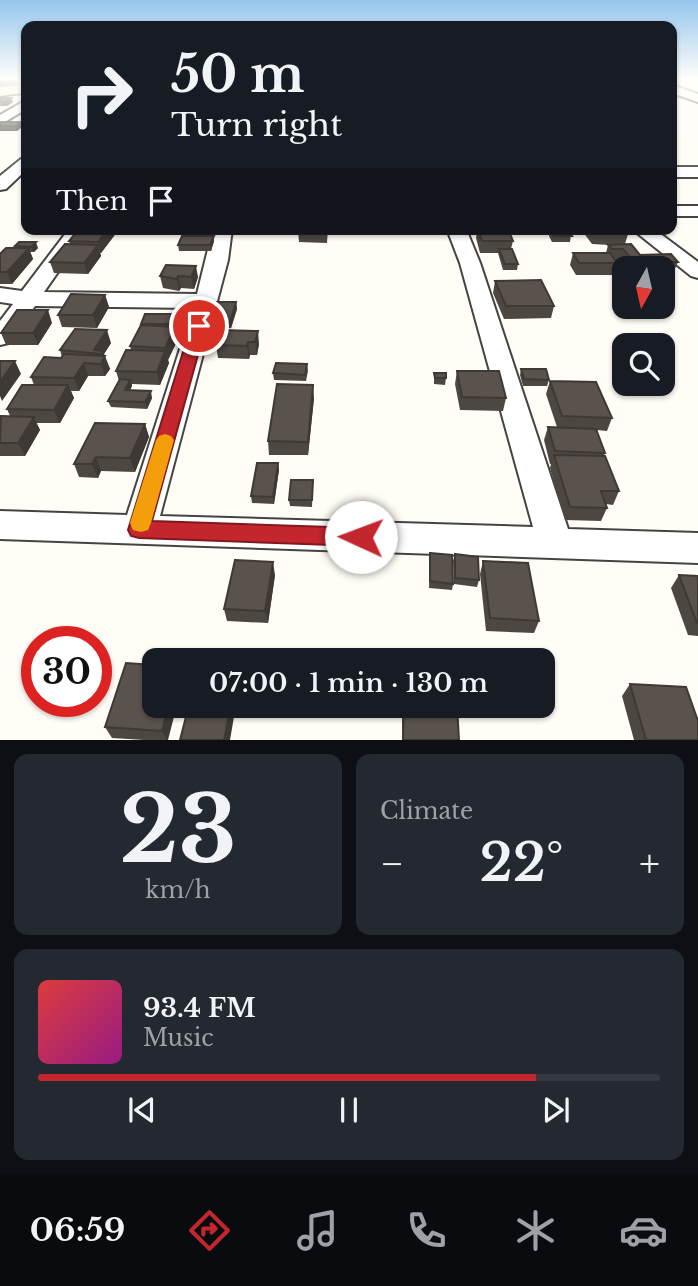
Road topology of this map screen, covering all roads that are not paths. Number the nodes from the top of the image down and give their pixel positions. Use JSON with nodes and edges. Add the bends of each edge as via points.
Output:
{"nodes":[{"id":1,"x":21,"y":165,"type":"edge"},
{"id":2,"x":677,"y":172,"type":"edge"},
{"id":3,"x":698,"y":172,"type":"edge"},
{"id":4,"x":3,"y":178,"type":"edge"},
{"id":5,"x":677,"y":211,"type":"edge"},
{"id":6,"x":698,"y":211,"type":"edge"},
{"id":7,"x":75,"y":235,"type":"edge"},
{"id":8,"x":222,"y":235,"type":"edge"},
{"id":9,"x":458,"y":235,"type":"edge"},
{"id":10,"x":649,"y":235,"type":"edge"},
{"id":11,"x":698,"y":272,"type":"edge"},
{"id":12,"x":0,"y":295,"type":"edge"},
{"id":13,"x":29,"y":299,"type":"junction"},
{"id":14,"x":206,"y":301,"type":"junction"},
{"id":15,"x":0,"y":338,"type":"edge"},
{"id":16,"x":0,"y":525,"type":"edge"},
{"id":17,"x":139,"y":530,"type":"junction"},
{"id":18,"x":555,"y":543,"type":"junction"},
{"id":19,"x":698,"y":548,"type":"edge"}],
"edges":[{"from":1,"to":4,"type":"street"},
{"from":2,"to":3,"type":"street"},
{"from":5,"to":6,"type":"street"},
{"from":7,"to":13,"type":"street"},
{"from":8,"to":14,"type":"street"},
{"from":9,"to":18,"type":"street"},
{"from":10,"to":11,"type":"street"},
{"from":12,"to":13,"type":"street"},
{"from":13,"to":14,"type":"street"},
{"from":13,"to":15,"type":"street"},
{"from":14,"to":17,"type":"street"},
{"from":16,"to":17,"type":"street"},
{"from":17,"to":18,"type":"street"},
{"from":18,"to":19,"type":"street"}]}
